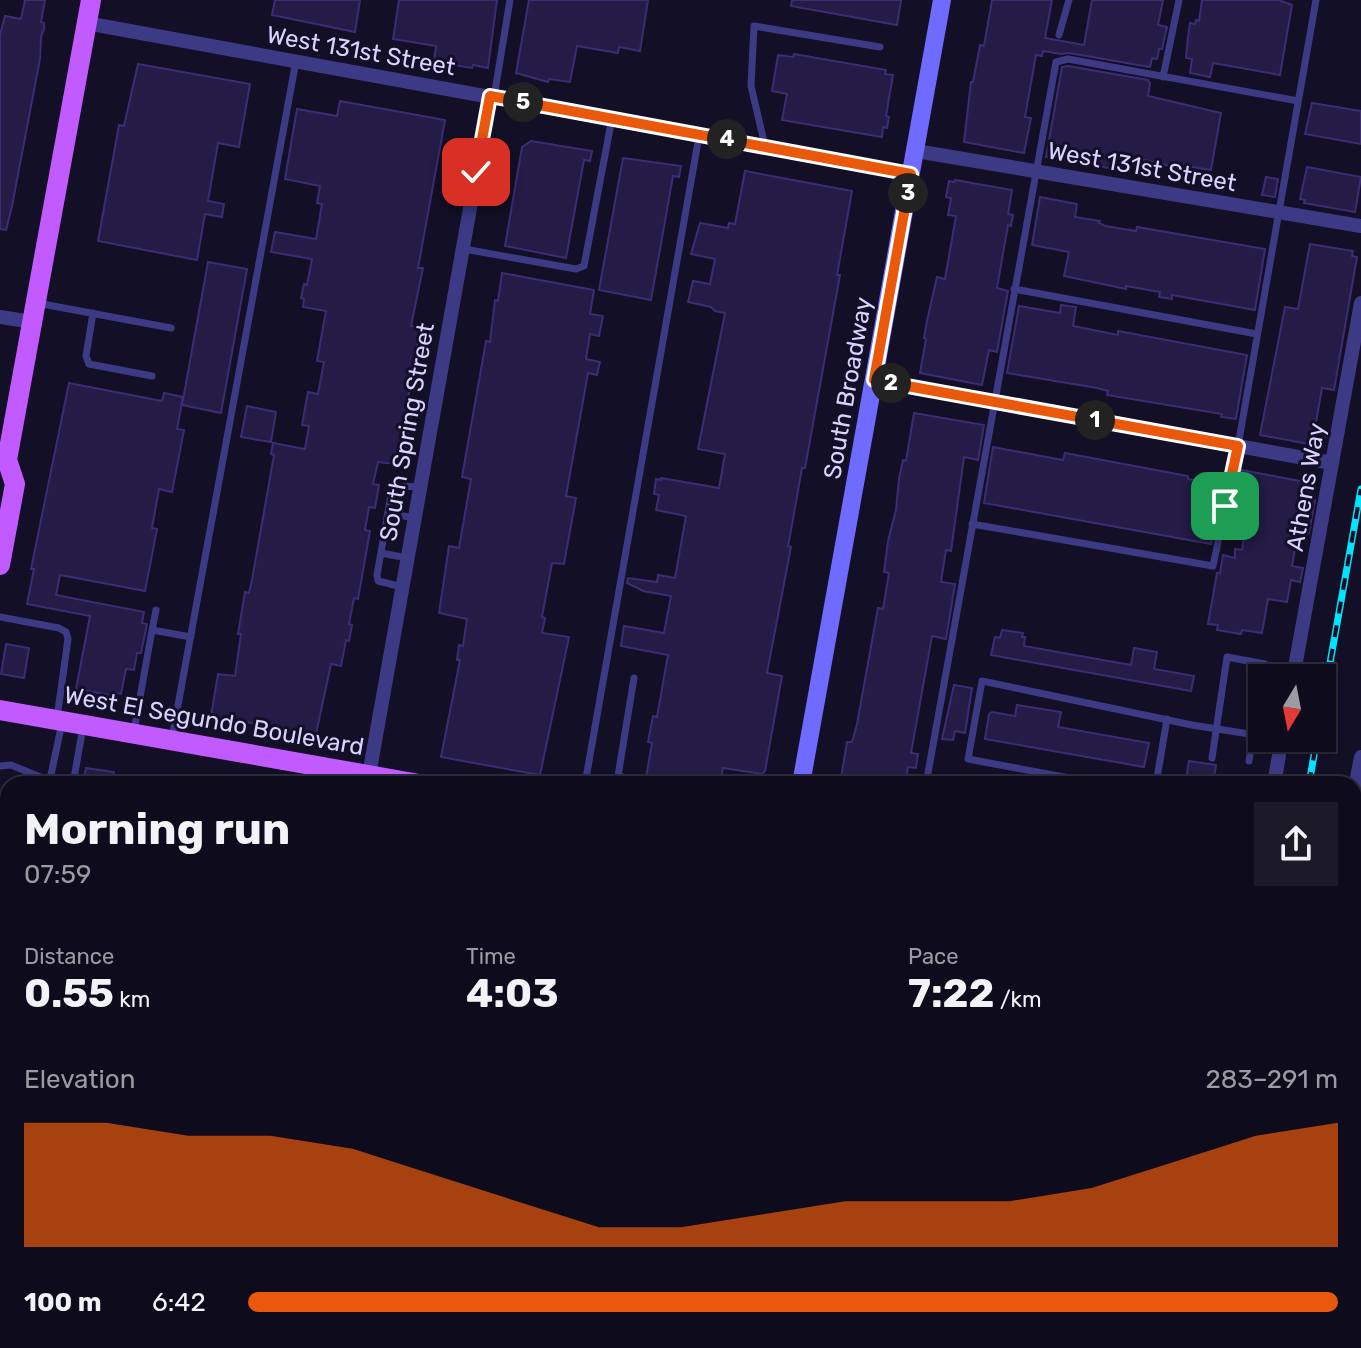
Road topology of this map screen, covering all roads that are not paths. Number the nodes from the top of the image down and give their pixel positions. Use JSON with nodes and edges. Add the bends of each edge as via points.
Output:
{"nodes":[{"id":1,"x":91,"y":0,"type":"edge"},
{"id":2,"x":510,"y":0,"type":"edge"},
{"id":3,"x":942,"y":0,"type":"edge"},
{"id":4,"x":1069,"y":0,"type":"edge"},
{"id":5,"x":1179,"y":0,"type":"edge"},
{"id":6,"x":1316,"y":0,"type":"edge"},
{"id":7,"x":86,"y":23,"type":"junction"},
{"id":8,"x":1059,"y":35,"type":"dead end"},
{"id":9,"x":880,"y":47,"type":"dead end"},
{"id":10,"x":296,"y":61,"type":"junction"},
{"id":11,"x":1163,"y":77,"type":"junction"},
{"id":12,"x":492,"y":96,"type":"junction"},
{"id":13,"x":1298,"y":101,"type":"junction"},
{"id":14,"x":612,"y":118,"type":"junction"},
{"id":15,"x":699,"y":134,"type":"junction"},
{"id":16,"x":765,"y":146,"type":"junction"},
{"id":17,"x":916,"y":151,"type":"junction"},
{"id":18,"x":1035,"y":171,"type":"junction"},
{"id":19,"x":911,"y":174,"type":"junction"},
{"id":20,"x":1278,"y":212,"type":"junction"},
{"id":21,"x":1361,"y":226,"type":"edge"},
{"id":22,"x":462,"y":248,"type":"junction"},
{"id":23,"x":1014,"y":289,"type":"junction"},
{"id":24,"x":1361,"y":303,"type":"edge"},
{"id":25,"x":34,"y":313,"type":"junction"},
{"id":26,"x":93,"y":313,"type":"junction"},
{"id":27,"x":0,"y":317,"type":"edge"},
{"id":28,"x":171,"y":328,"type":"dead end"},
{"id":29,"x":1257,"y":334,"type":"junction"},
{"id":30,"x":152,"y":376,"type":"dead end"},
{"id":31,"x":874,"y":380,"type":"junction"},
{"id":32,"x":993,"y":401,"type":"junction"},
{"id":33,"x":1238,"y":446,"type":"junction"},
{"id":34,"x":1332,"y":463,"type":"junction"},
{"id":35,"x":3,"y":464,"type":"edge"},
{"id":36,"x":419,"y":487,"type":"junction"},
{"id":37,"x":388,"y":513,"type":"junction"},
{"id":38,"x":414,"y":518,"type":"junction"},
{"id":39,"x":972,"y":524,"type":"junction"},
{"id":40,"x":381,"y":553,"type":"junction"},
{"id":41,"x":407,"y":558,"type":"junction"},
{"id":42,"x":0,"y":565,"type":"edge"},
{"id":43,"x":402,"y":587,"type":"junction"},
{"id":44,"x":156,"y":610,"type":"dead end"},
{"id":45,"x":0,"y":617,"type":"edge"},
{"id":46,"x":152,"y":630,"type":"junction"},
{"id":47,"x":191,"y":637,"type":"junction"},
{"id":48,"x":1265,"y":664,"type":"edge"},
{"id":49,"x":1296,"y":664,"type":"edge"},
{"id":50,"x":634,"y":678,"type":"dead end"},
{"id":51,"x":0,"y":710,"type":"edge"},
{"id":52,"x":1167,"y":719,"type":"junction"},
{"id":53,"x":60,"y":720,"type":"junction"},
{"id":54,"x":84,"y":724,"type":"junction"},
{"id":55,"x":1216,"y":729,"type":"junction"},
{"id":56,"x":134,"y":733,"type":"junction"},
{"id":57,"x":1248,"y":734,"type":"edge"},
{"id":58,"x":172,"y":740,"type":"junction"},
{"id":59,"x":1252,"y":752,"type":"edge"},
{"id":60,"x":1278,"y":752,"type":"edge"},
{"id":61,"x":1212,"y":758,"type":"dead end"},
{"id":62,"x":1249,"y":761,"type":"dead end"},
{"id":63,"x":0,"y":766,"type":"edge"},
{"id":64,"x":310,"y":774,"type":"edge"},
{"id":65,"x":369,"y":775,"type":"junction"},
{"id":66,"x":35,"y":776,"type":"edge"},
{"id":67,"x":51,"y":776,"type":"edge"},
{"id":68,"x":74,"y":776,"type":"edge"},
{"id":69,"x":375,"y":776,"type":"edge"},
{"id":70,"x":586,"y":776,"type":"edge"},
{"id":71,"x":618,"y":776,"type":"edge"},
{"id":72,"x":802,"y":776,"type":"edge"},
{"id":73,"x":927,"y":776,"type":"edge"},
{"id":74,"x":1059,"y":776,"type":"edge"},
{"id":75,"x":1157,"y":776,"type":"edge"},
{"id":76,"x":1275,"y":776,"type":"edge"}],
"edges":[{"from":1,"to":7,"type":"main road"},
{"from":2,"to":12,"type":"lane"},
{"from":3,"to":17,"type":"main road","name":"South Broadway"},
{"from":4,"to":8,"type":"lane"},
{"from":5,"to":11,"type":"lane"},
{"from":6,"to":13,"type":"lane"},
{"from":7,"to":10,"type":"street","name":"West 131st Street"},
{"from":7,"to":25,"type":"main road"},
{"from":9,"to":16,"type":"lane","via":[[754,26],[751,86]]},
{"from":10,"to":12,"type":"street","name":"West 131st Street"},
{"from":10,"to":47,"type":"lane"},
{"from":11,"to":13,"type":"lane"},
{"from":11,"to":18,"type":"lane","via":[[1059,59]]},
{"from":12,"to":14,"type":"street","name":"West 131st Street"},
{"from":12,"to":22,"type":"street","name":"South Spring Street"},
{"from":13,"to":20,"type":"lane"},
{"from":14,"to":15,"type":"street","name":"West 131st Street"},
{"from":14,"to":22,"type":"lane","via":[[584,266],[576,269]]},
{"from":15,"to":16,"type":"street","name":"West 131st Street"},
{"from":15,"to":70,"type":"lane"},
{"from":16,"to":19,"type":"street","name":"West 131st Street"},
{"from":17,"to":18,"type":"street","name":"West 131st Street"},
{"from":17,"to":19,"type":"main road","name":"South Broadway"},
{"from":18,"to":20,"type":"street","name":"West 131st Street"},
{"from":18,"to":23,"type":"lane"},
{"from":19,"to":31,"type":"main road","name":"South Broadway"},
{"from":20,"to":21,"type":"street","name":"West 131st Street"},
{"from":20,"to":29,"type":"lane"},
{"from":22,"to":36,"type":"street","name":"South Spring Street"},
{"from":23,"to":29,"type":"lane"},
{"from":23,"to":32,"type":"lane"},
{"from":24,"to":34,"type":"street","name":"Athens Way"},
{"from":25,"to":26,"type":"lane"},
{"from":25,"to":27,"type":"street"},
{"from":25,"to":35,"type":"main road"},
{"from":26,"to":28,"type":"lane"},
{"from":26,"to":30,"type":"lane","via":[[89,364]]},
{"from":29,"to":33,"type":"lane"},
{"from":31,"to":32,"type":"street"},
{"from":31,"to":72,"type":"main road","name":"South Broadway"},
{"from":32,"to":33,"type":"street"},
{"from":32,"to":39,"type":"lane"},
{"from":33,"to":34,"type":"street"},
{"from":33,"to":39,"type":"lane","via":[[1213,566]]},
{"from":34,"to":49,"type":"street","name":"Athens Way"},
{"from":35,"to":42,"type":"main road","via":[[15,484]]},
{"from":36,"to":37,"type":"lane","via":[[395,488]]},
{"from":36,"to":38,"type":"street","name":"South Spring Street"},
{"from":37,"to":38,"type":"lane"},
{"from":37,"to":40,"type":"lane"},
{"from":38,"to":41,"type":"street","name":"South Spring Street"},
{"from":39,"to":73,"type":"lane"},
{"from":40,"to":41,"type":"lane"},
{"from":40,"to":43,"type":"lane","via":[[378,581]]},
{"from":41,"to":43,"type":"street","name":"South Spring Street"},
{"from":43,"to":65,"type":"street","name":"South Spring Street"},
{"from":44,"to":46,"type":"lane"},
{"from":45,"to":53,"type":"lane","via":[[66,632]]},
{"from":46,"to":47,"type":"lane"},
{"from":46,"to":56,"type":"lane"},
{"from":47,"to":58,"type":"lane"},
{"from":48,"to":55,"type":"lane","via":[[1227,657]]},
{"from":50,"to":71,"type":"lane"},
{"from":51,"to":53,"type":"main road","name":"West El Segundo Boulevard"},
{"from":52,"to":55,"type":"lane"},
{"from":52,"to":74,"type":"lane","via":[[982,681],[968,759]]},
{"from":52,"to":75,"type":"lane"},
{"from":53,"to":54,"type":"main road","name":"West El Segundo Boulevard"},
{"from":53,"to":67,"type":"lane"},
{"from":54,"to":56,"type":"main road","name":"West El Segundo Boulevard"},
{"from":54,"to":68,"type":"lane"},
{"from":55,"to":57,"type":"lane"},
{"from":55,"to":61,"type":"lane"},
{"from":56,"to":58,"type":"main road","name":"West El Segundo Boulevard"},
{"from":58,"to":64,"type":"main road","name":"West El Segundo Boulevard"},
{"from":59,"to":62,"type":"lane"},
{"from":60,"to":76,"type":"street"},
{"from":63,"to":66,"type":"lane"},
{"from":64,"to":65,"type":"main road","name":"West El Segundo Boulevard"},
{"from":65,"to":69,"type":"main road","name":"West El Segundo Boulevard"}]}
